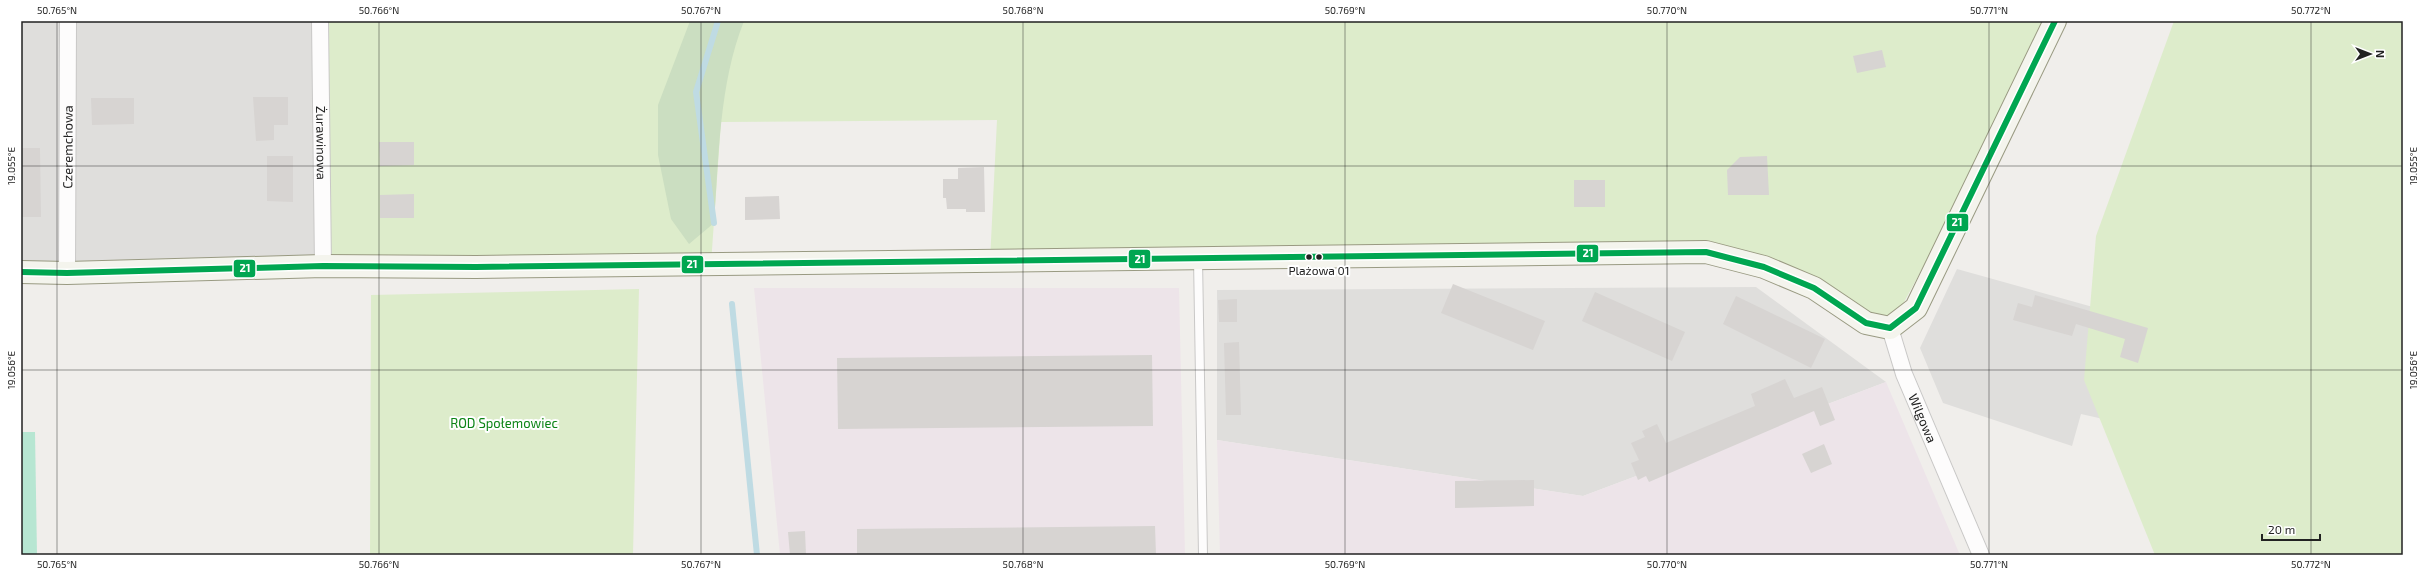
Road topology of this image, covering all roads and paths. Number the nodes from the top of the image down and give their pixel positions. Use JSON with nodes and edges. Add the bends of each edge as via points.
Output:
{"nodes":[{"id":1,"x":68,"y":21,"type":"edge"},
{"id":2,"x":320,"y":21,"type":"edge"},
{"id":3,"x":2055,"y":21,"type":"edge"},
{"id":4,"x":1198,"y":258,"type":"junction"},
{"id":5,"x":323,"y":266,"type":"junction"},
{"id":6,"x":21,"y":272,"type":"edge"},
{"id":7,"x":67,"y":273,"type":"junction"},
{"id":8,"x":1890,"y":328,"type":"junction"},
{"id":9,"x":1203,"y":555,"type":"edge"},
{"id":10,"x":1981,"y":555,"type":"edge"}],
"edges":[{"from":1,"to":7,"type":"street","name":"Czeremchowa"},
{"from":2,"to":5,"type":"street","name":"Żurawinowa"},
{"from":3,"to":8,"type":"street","via":[[1916,308]]},
{"from":4,"to":5,"type":"street","via":[[476,267]]},
{"from":4,"to":8,"type":"street","via":[[1706,252],[1764,267],[1814,288],[1866,323]]},
{"from":4,"to":9,"type":"lane"},
{"from":5,"to":7,"type":"street"},
{"from":6,"to":7,"type":"street"},
{"from":8,"to":10,"type":"street","name":"Wilgowa","via":[[1904,374]]}]}
